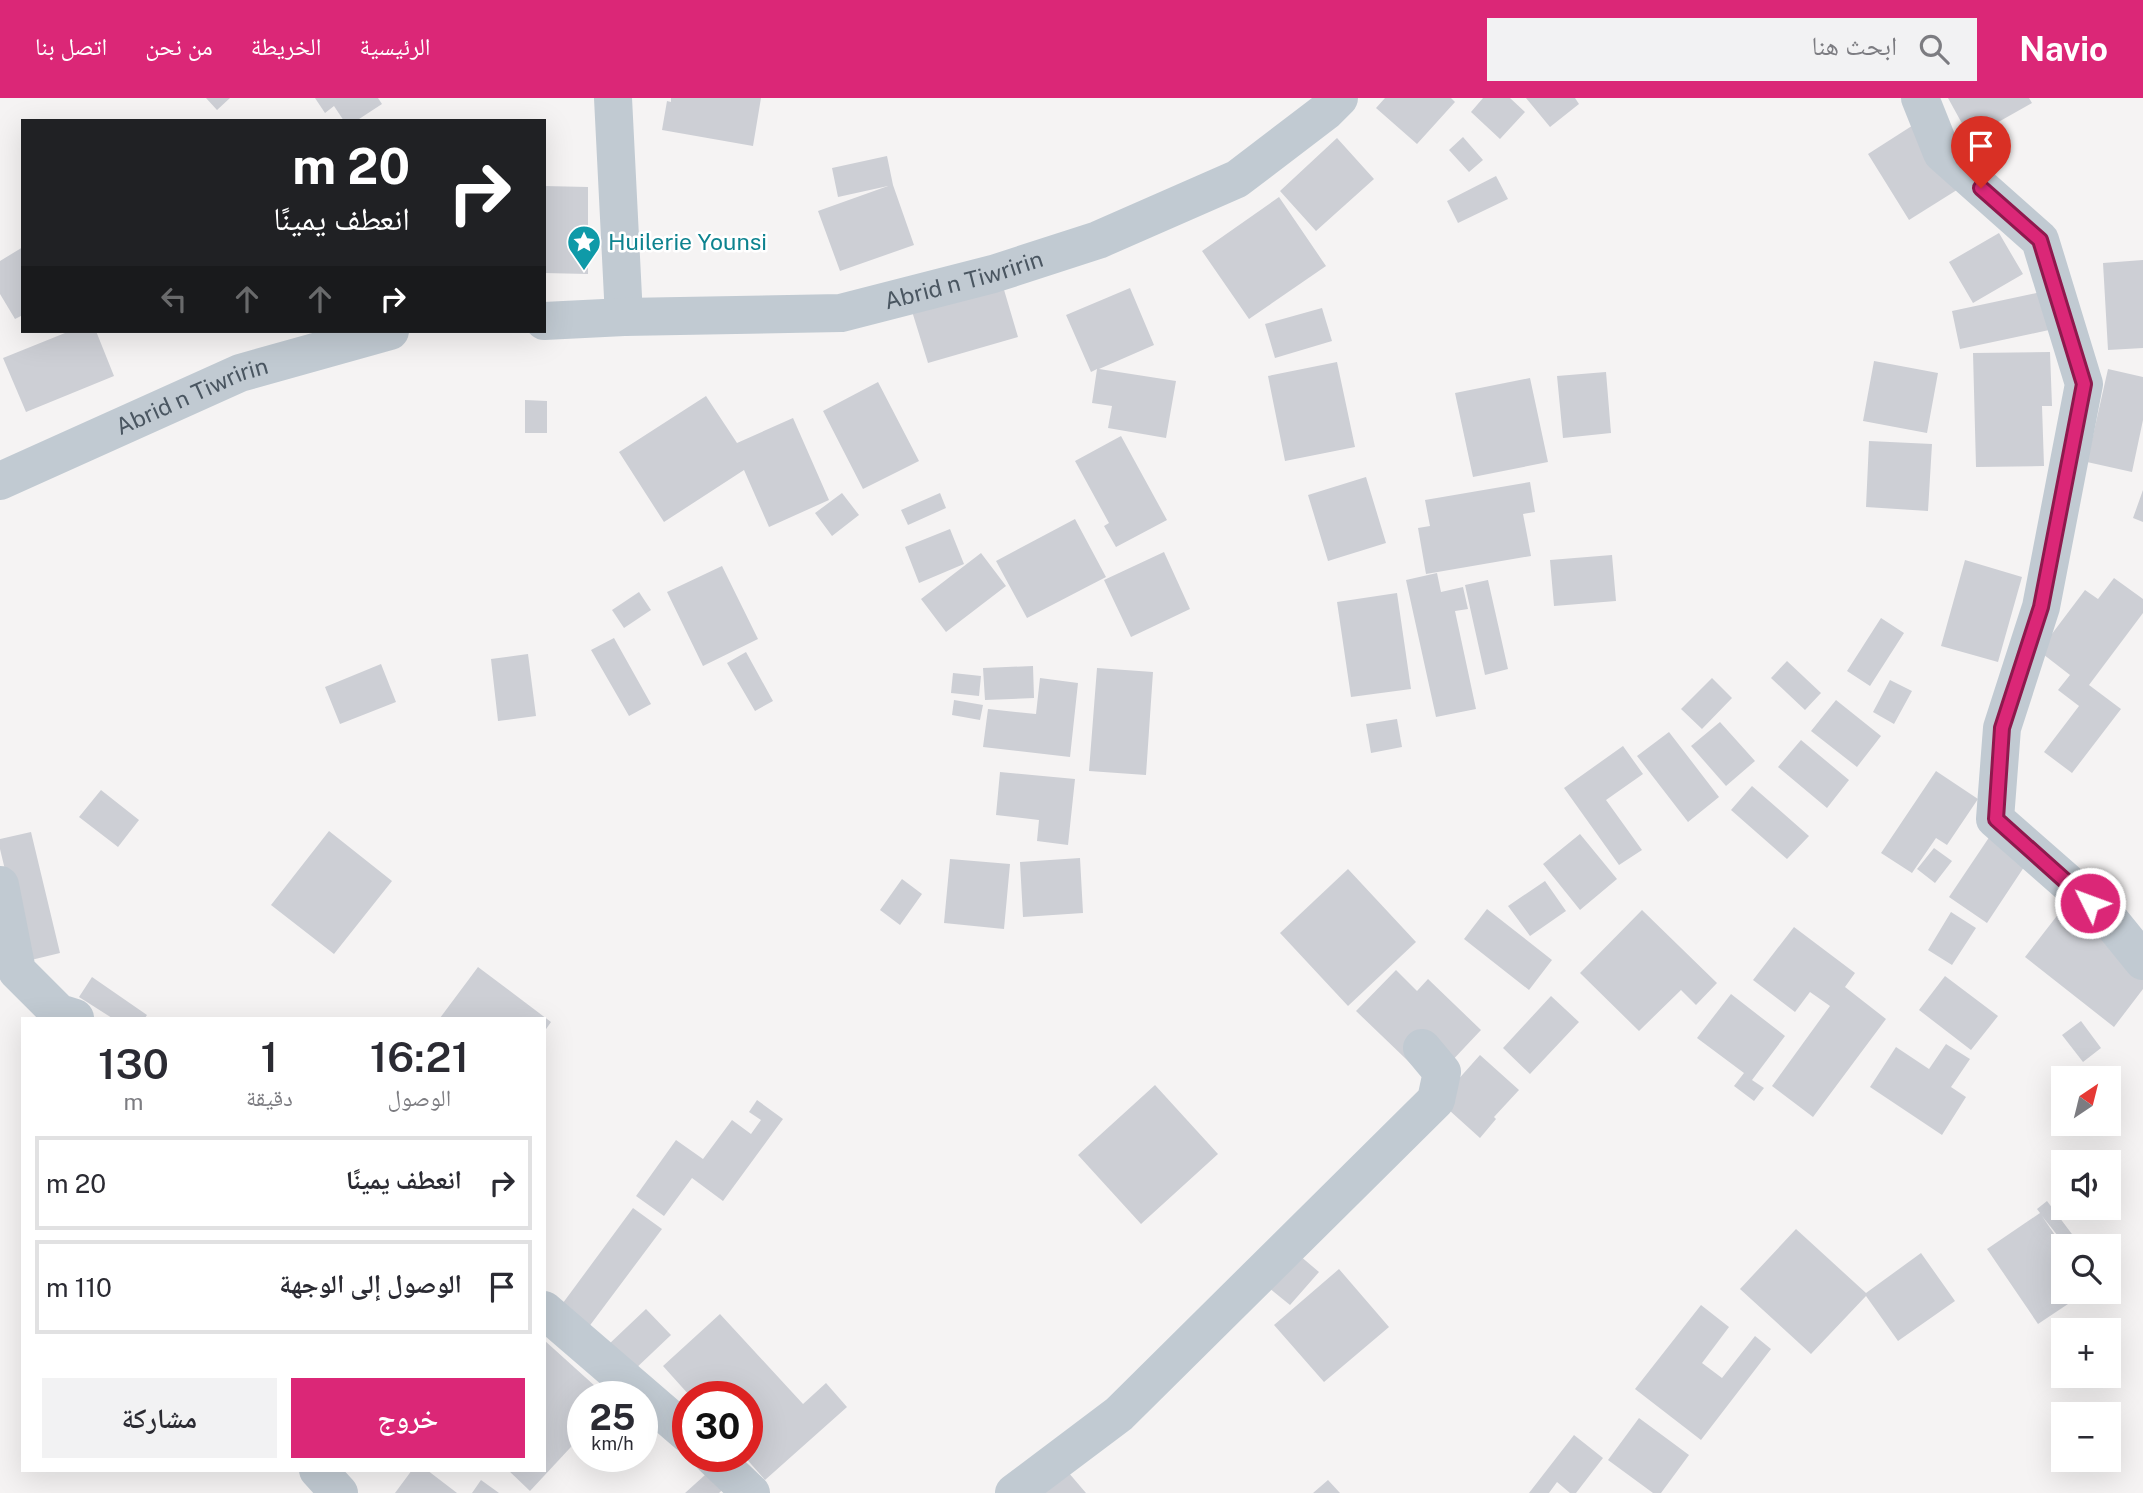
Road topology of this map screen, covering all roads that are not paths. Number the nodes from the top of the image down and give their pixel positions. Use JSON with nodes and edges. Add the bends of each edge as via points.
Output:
{"nodes":[{"id":1,"x":613,"y":98,"type":"edge"},
{"id":2,"x":1339,"y":98,"type":"edge"},
{"id":3,"x":1920,"y":98,"type":"edge"},
{"id":4,"x":624,"y":317,"type":"junction"},
{"id":5,"x":546,"y":321,"type":"edge"},
{"id":6,"x":383,"y":333,"type":"edge"},
{"id":7,"x":0,"y":481,"type":"edge"},
{"id":8,"x":0,"y":885,"type":"edge"},
{"id":9,"x":2143,"y":961,"type":"edge"},
{"id":10,"x":72,"y":1017,"type":"edge"},
{"id":11,"x":1422,"y":1048,"type":"dead end"},
{"id":12,"x":546,"y":1312,"type":"edge"},
{"id":13,"x":672,"y":1420,"type":"edge"},
{"id":14,"x":320,"y":1472,"type":"edge"},
{"id":15,"x":729,"y":1472,"type":"edge"},
{"id":16,"x":339,"y":1493,"type":"edge"},
{"id":17,"x":751,"y":1493,"type":"edge"},
{"id":18,"x":1014,"y":1493,"type":"edge"}],
"edges":[{"from":1,"to":4,"type":"street"},
{"from":2,"to":4,"type":"street","name":"Abrid n Tiwririn","via":[[1237,179],[1098,240],[993,274],[841,313]]},
{"from":3,"to":9,"type":"street","via":[[1941,153],[2040,240],[2084,384],[2041,607],[2002,728],[1996,819],[2109,919]]},
{"from":4,"to":5,"type":"street","name":"Abrid n Tiwririn"},
{"from":6,"to":7,"type":"street","name":"Abrid n Tiwririn","via":[[240,373]]},
{"from":8,"to":10,"type":"street","via":[[17,971],[59,1013]]},
{"from":11,"to":18,"type":"street","via":[[1442,1072],[1437,1100],[1119,1414]]},
{"from":12,"to":13,"type":"street"},
{"from":14,"to":16,"type":"street"},
{"from":15,"to":17,"type":"street"}]}
